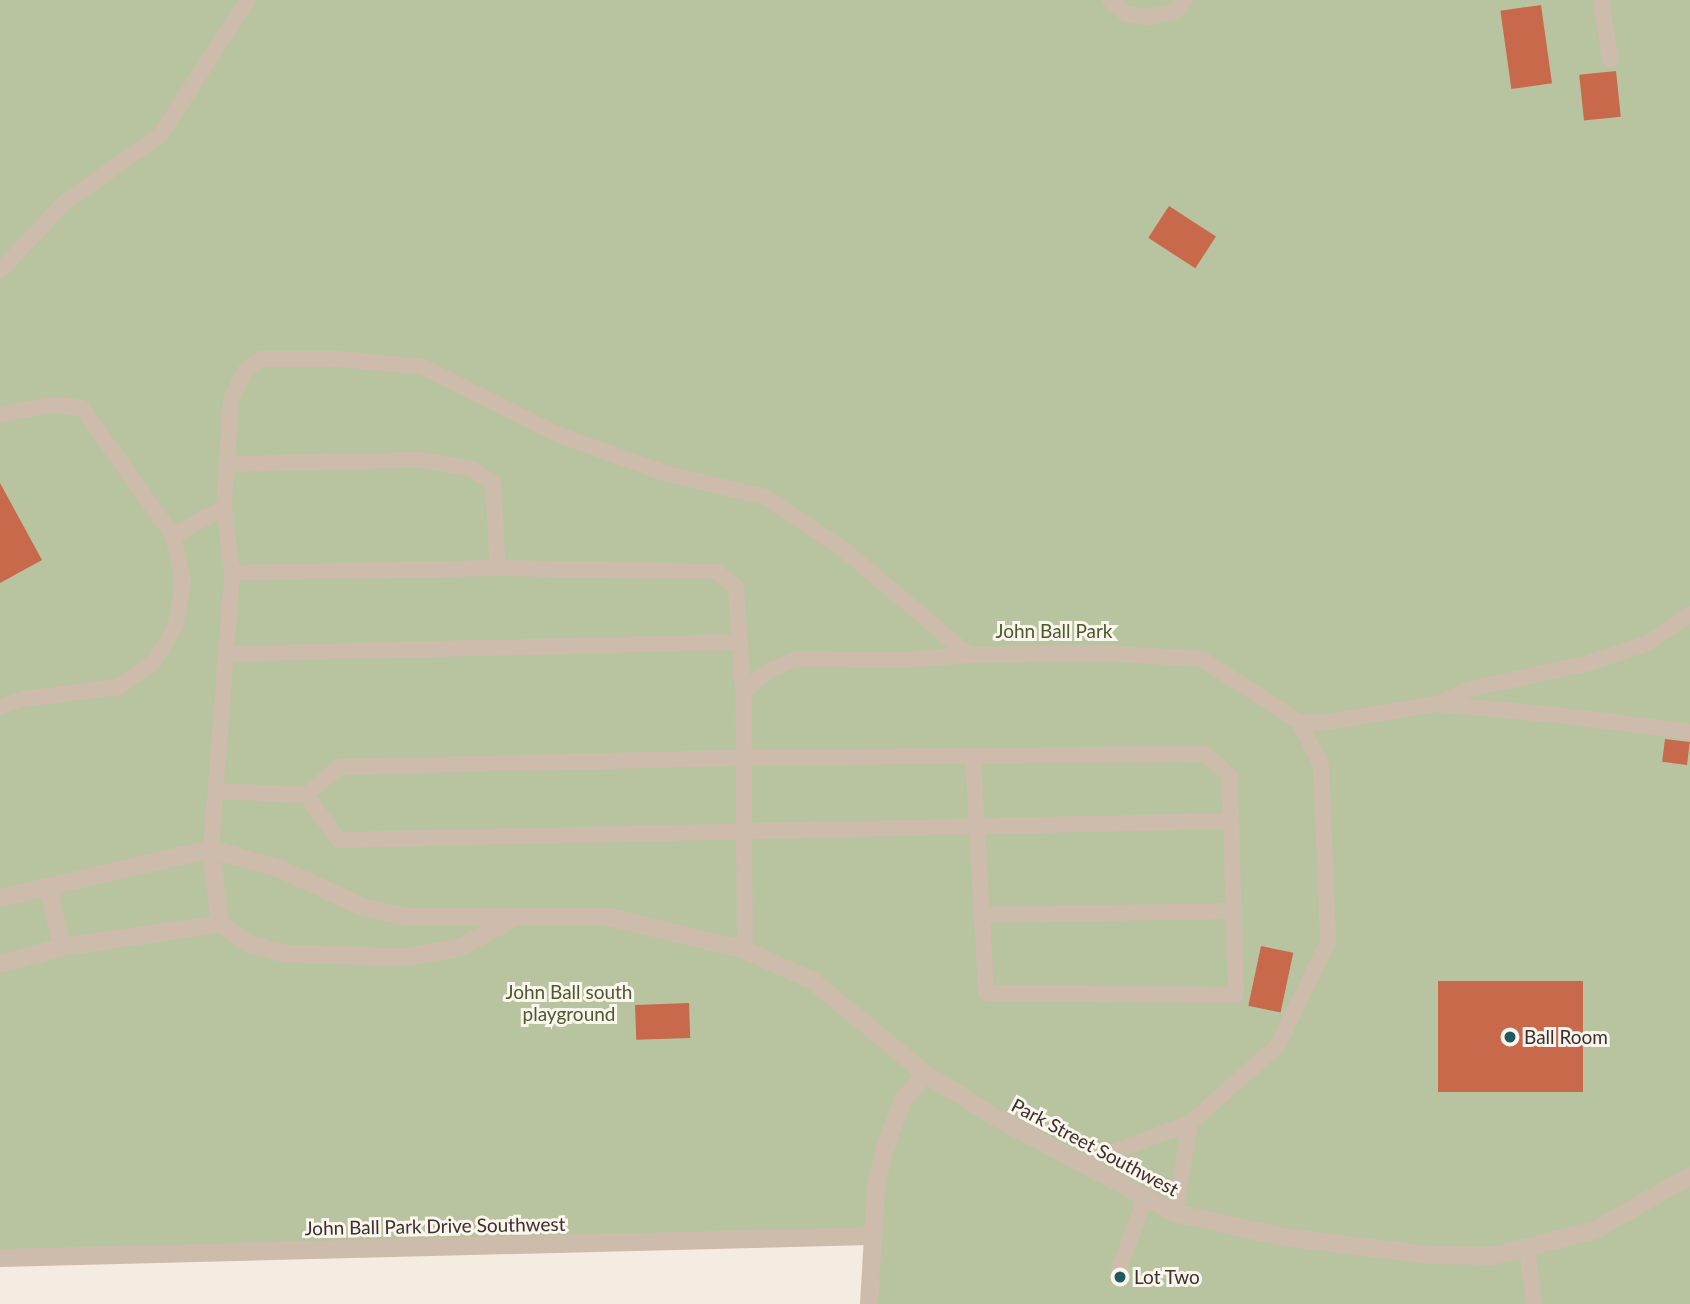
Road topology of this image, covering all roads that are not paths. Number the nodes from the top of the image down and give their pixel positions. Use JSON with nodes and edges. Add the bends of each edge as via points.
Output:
{"nodes":[{"id":1,"x":248,"y":0,"type":"edge"},
{"id":2,"x":1110,"y":0,"type":"edge"},
{"id":3,"x":1185,"y":0,"type":"edge"},
{"id":4,"x":1601,"y":0,"type":"edge"},
{"id":5,"x":1610,"y":59,"type":"dead end"},
{"id":6,"x":0,"y":271,"type":"edge"},
{"id":7,"x":0,"y":415,"type":"edge"},
{"id":8,"x":226,"y":464,"type":"junction"},
{"id":9,"x":224,"y":507,"type":"junction"},
{"id":10,"x":173,"y":536,"type":"junction"},
{"id":11,"x":498,"y":568,"type":"junction"},
{"id":12,"x":232,"y":573,"type":"junction"},
{"id":13,"x":1690,"y":614,"type":"edge"},
{"id":14,"x":740,"y":642,"type":"junction"},
{"id":15,"x":226,"y":654,"type":"junction"},
{"id":16,"x":969,"y":655,"type":"junction"},
{"id":17,"x":743,"y":691,"type":"junction"},
{"id":18,"x":1437,"y":704,"type":"junction"},
{"id":19,"x":0,"y":707,"type":"edge"},
{"id":20,"x":1299,"y":722,"type":"junction"},
{"id":21,"x":1690,"y":732,"type":"edge"},
{"id":22,"x":743,"y":758,"type":"junction"},
{"id":23,"x":973,"y":758,"type":"junction"},
{"id":24,"x":217,"y":791,"type":"junction"},
{"id":25,"x":306,"y":795,"type":"junction"},
{"id":26,"x":1231,"y":821,"type":"junction"},
{"id":27,"x":977,"y":826,"type":"junction"},
{"id":28,"x":743,"y":829,"type":"junction"},
{"id":29,"x":211,"y":849,"type":"junction"},
{"id":30,"x":48,"y":887,"type":"junction"},
{"id":31,"x":0,"y":898,"type":"edge"},
{"id":32,"x":1234,"y":911,"type":"junction"},
{"id":33,"x":982,"y":915,"type":"junction"},
{"id":34,"x":513,"y":919,"type":"junction"},
{"id":35,"x":220,"y":924,"type":"junction"},
{"id":36,"x":62,"y":947,"type":"junction"},
{"id":37,"x":745,"y":950,"type":"junction"},
{"id":38,"x":0,"y":964,"type":"edge"},
{"id":39,"x":926,"y":1074,"type":"junction"},
{"id":40,"x":1190,"y":1123,"type":"junction"},
{"id":41,"x":1081,"y":1164,"type":"junction"},
{"id":42,"x":1690,"y":1176,"type":"edge"},
{"id":43,"x":1145,"y":1198,"type":"junction"},
{"id":44,"x":1175,"y":1213,"type":"junction"},
{"id":45,"x":871,"y":1236,"type":"junction"},
{"id":46,"x":1527,"y":1247,"type":"junction"},
{"id":47,"x":0,"y":1258,"type":"edge"},
{"id":48,"x":1119,"y":1269,"type":"dead end"},
{"id":49,"x":869,"y":1304,"type":"edge"},
{"id":50,"x":1534,"y":1304,"type":"edge"}],
"edges":[{"from":1,"to":6,"type":"lane","via":[[160,135],[65,202]]},
{"from":2,"to":3,"type":"lane","via":[[1126,13],[1147,17],[1175,12]]},
{"from":4,"to":5,"type":"lane"},
{"from":7,"to":10,"type":"lane","via":[[50,405],[82,408]]},
{"from":8,"to":9,"type":"lane"},
{"from":8,"to":11,"type":"lane","via":[[424,460],[471,469],[493,483]]},
{"from":8,"to":16,"type":"lane","via":[[231,400],[244,372],[261,359],[340,359],[423,367],[559,435],[668,474],[765,497],[844,550]]},
{"from":9,"to":10,"type":"lane"},
{"from":9,"to":12,"type":"lane"},
{"from":10,"to":19,"type":"lane","via":[[183,581],[176,625],[154,662],[119,687],[24,699]]},
{"from":11,"to":12,"type":"lane"},
{"from":11,"to":14,"type":"lane","via":[[717,572],[736,587]]},
{"from":12,"to":15,"type":"lane"},
{"from":13,"to":18,"type":"lane","via":[[1648,643],[1589,663],[1470,689]]},
{"from":14,"to":15,"type":"lane"},
{"from":14,"to":17,"type":"lane"},
{"from":15,"to":24,"type":"lane"},
{"from":16,"to":17,"type":"lane","via":[[907,660],[796,659],[771,670]]},
{"from":16,"to":20,"type":"lane","via":[[1102,653],[1202,660]]},
{"from":17,"to":22,"type":"lane"},
{"from":18,"to":20,"type":"lane","via":[[1320,723]]},
{"from":18,"to":21,"type":"lane"},
{"from":20,"to":40,"type":"lane","via":[[1321,765],[1328,942],[1278,1045]]},
{"from":22,"to":23,"type":"lane"},
{"from":22,"to":25,"type":"lane","via":[[339,768]]},
{"from":22,"to":28,"type":"lane"},
{"from":23,"to":26,"type":"lane","via":[[1205,754],[1229,775]]},
{"from":23,"to":27,"type":"lane"},
{"from":24,"to":25,"type":"lane"},
{"from":24,"to":29,"type":"lane"},
{"from":25,"to":28,"type":"lane","via":[[339,840]]},
{"from":26,"to":27,"type":"lane"},
{"from":26,"to":32,"type":"lane"},
{"from":27,"to":28,"type":"lane"},
{"from":27,"to":33,"type":"lane"},
{"from":28,"to":37,"type":"lane"},
{"from":29,"to":30,"type":"street"},
{"from":29,"to":34,"type":"street","name":"Park Street Southwest","via":[[281,869],[362,907],[408,917]]},
{"from":29,"to":35,"type":"street"},
{"from":30,"to":31,"type":"street"},
{"from":30,"to":36,"type":"street"},
{"from":32,"to":33,"type":"lane"},
{"from":32,"to":33,"type":"lane","via":[[1236,995],[986,993]]},
{"from":34,"to":35,"type":"street","via":[[458,948],[407,957],[288,954],[249,944]]},
{"from":34,"to":37,"type":"street","name":"Park Street Southwest","via":[[609,917]]},
{"from":35,"to":36,"type":"street"},
{"from":36,"to":38,"type":"street"},
{"from":37,"to":39,"type":"street","name":"Park Street Southwest","via":[[813,981]]},
{"from":39,"to":41,"type":"street","name":"Park Street Southwest"},
{"from":39,"to":45,"type":"street","via":[[903,1100],[885,1148]]},
{"from":40,"to":41,"type":"lane"},
{"from":40,"to":44,"type":"lane"},
{"from":41,"to":43,"type":"street","name":"Park Street Southwest"},
{"from":42,"to":46,"type":"street","name":"Park Street Southwest","via":[[1595,1230]]},
{"from":43,"to":44,"type":"street","name":"Park Street Southwest"},
{"from":43,"to":48,"type":"lane"},
{"from":44,"to":46,"type":"street","name":"Park Street Southwest","via":[[1283,1237],[1430,1255],[1493,1256]]},
{"from":45,"to":47,"type":"street","name":"John Ball Park Drive Southwest"},
{"from":45,"to":49,"type":"street"},
{"from":46,"to":50,"type":"lane"}]}
